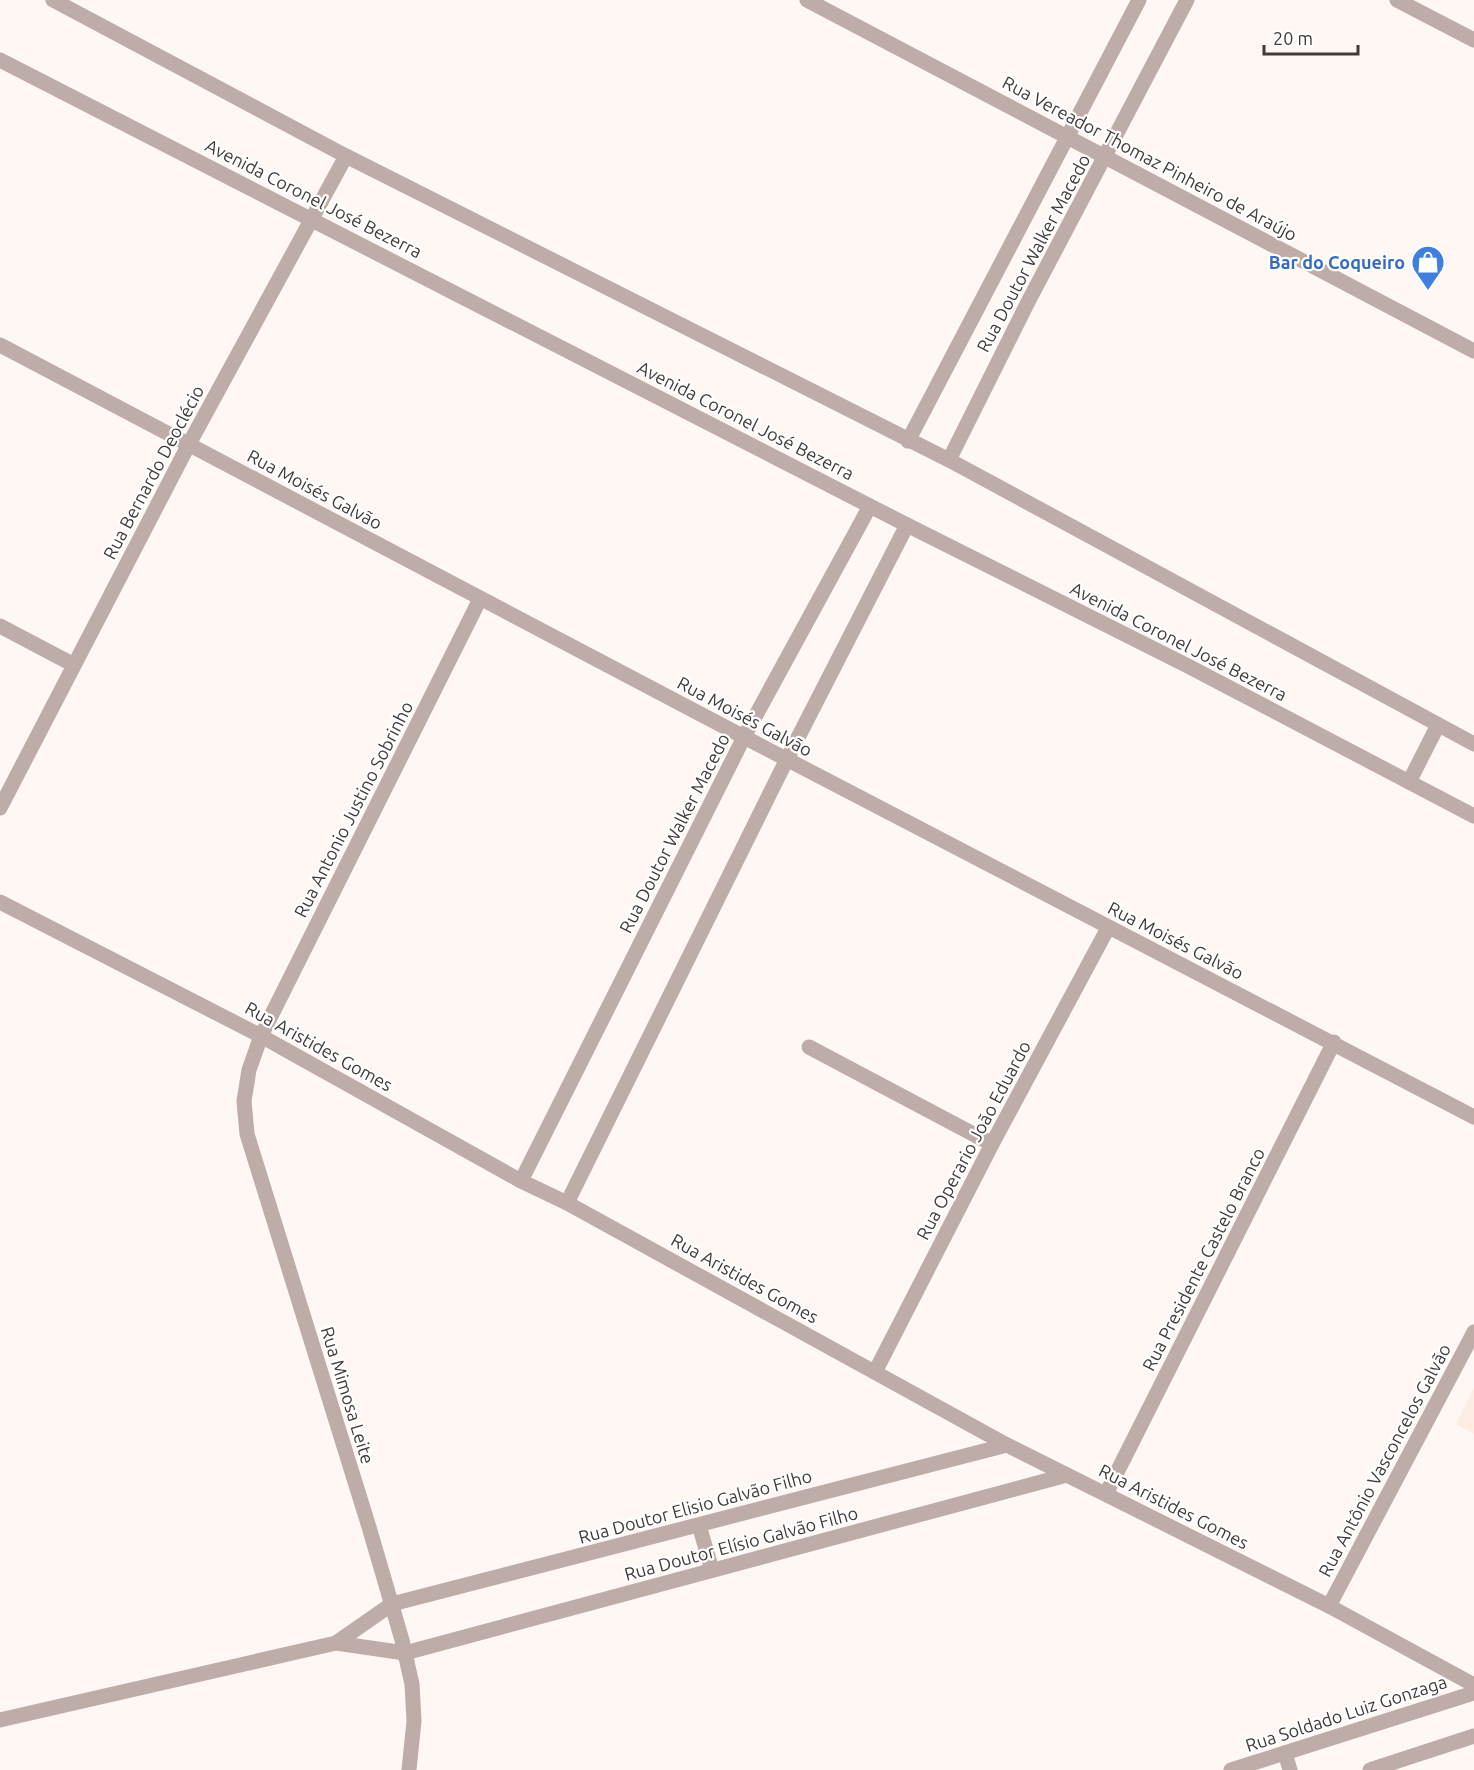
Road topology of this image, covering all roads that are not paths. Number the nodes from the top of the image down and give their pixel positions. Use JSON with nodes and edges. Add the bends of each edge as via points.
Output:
{"nodes":[{"id":1,"x":53,"y":0,"type":"edge"},
{"id":2,"x":807,"y":0,"type":"edge"},
{"id":3,"x":1139,"y":0,"type":"edge"},
{"id":4,"x":1187,"y":0,"type":"edge"},
{"id":5,"x":1397,"y":0,"type":"edge"},
{"id":6,"x":1474,"y":40,"type":"edge"},
{"id":7,"x":0,"y":60,"type":"edge"},
{"id":8,"x":1068,"y":136,"type":"junction"},
{"id":9,"x":346,"y":156,"type":"junction"},
{"id":10,"x":1105,"y":157,"type":"junction"},
{"id":11,"x":312,"y":219,"type":"junction"},
{"id":12,"x":0,"y":345,"type":"edge"},
{"id":13,"x":1474,"y":351,"type":"edge"},
{"id":14,"x":908,"y":441,"type":"junction"},
{"id":15,"x":189,"y":444,"type":"junction"},
{"id":16,"x":949,"y":460,"type":"junction"},
{"id":17,"x":870,"y":506,"type":"junction"},
{"id":18,"x":907,"y":525,"type":"junction"},
{"id":19,"x":480,"y":599,"type":"junction"},
{"id":20,"x":0,"y":626,"type":"edge"},
{"id":21,"x":74,"y":665,"type":"junction"},
{"id":22,"x":1438,"y":725,"type":"junction"},
{"id":23,"x":744,"y":737,"type":"junction"},
{"id":24,"x":1474,"y":744,"type":"edge"},
{"id":25,"x":787,"y":759,"type":"junction"},
{"id":26,"x":1409,"y":782,"type":"junction"},
{"id":27,"x":0,"y":808,"type":"edge"},
{"id":28,"x":1474,"y":816,"type":"edge"},
{"id":29,"x":0,"y":902,"type":"edge"},
{"id":30,"x":1108,"y":928,"type":"junction"},
{"id":31,"x":261,"y":1036,"type":"junction"},
{"id":32,"x":1334,"y":1042,"type":"junction"},
{"id":33,"x":808,"y":1047,"type":"dead end"},
{"id":34,"x":1474,"y":1117,"type":"edge"},
{"id":35,"x":992,"y":1144,"type":"junction"},
{"id":36,"x":521,"y":1181,"type":"junction"},
{"id":37,"x":567,"y":1203,"type":"junction"},
{"id":38,"x":1474,"y":1332,"type":"edge"},
{"id":39,"x":875,"y":1372,"type":"junction"},
{"id":40,"x":1007,"y":1445,"type":"junction"},
{"id":41,"x":1067,"y":1475,"type":"junction"},
{"id":42,"x":1106,"y":1494,"type":"junction"},
{"id":43,"x":699,"y":1525,"type":"junction"},
{"id":44,"x":712,"y":1570,"type":"junction"},
{"id":45,"x":392,"y":1604,"type":"junction"},
{"id":46,"x":1329,"y":1606,"type":"junction"},
{"id":47,"x":336,"y":1643,"type":"junction"},
{"id":48,"x":405,"y":1653,"type":"junction"},
{"id":49,"x":1474,"y":1685,"type":"edge"},
{"id":50,"x":1474,"y":1693,"type":"edge"},
{"id":51,"x":0,"y":1720,"type":"edge"},
{"id":52,"x":1474,"y":1736,"type":"edge"},
{"id":53,"x":1285,"y":1753,"type":"junction"},
{"id":54,"x":409,"y":1770,"type":"edge"},
{"id":55,"x":1231,"y":1770,"type":"edge"},
{"id":56,"x":1290,"y":1770,"type":"edge"},
{"id":57,"x":1370,"y":1770,"type":"edge"}],
"edges":[{"from":1,"to":9,"type":"street"},
{"from":2,"to":8,"type":"street","name":"Rua Vereador Thomaz Pinheiro de Araújo"},
{"from":3,"to":8,"type":"street","name":"Rua Doutor Walker Macedo"},
{"from":4,"to":10,"type":"street","name":"Rua Doutor Walker Macedo"},
{"from":5,"to":6,"type":"street"},
{"from":7,"to":11,"type":"street","name":"Avenida Coronel José Bezerra"},
{"from":8,"to":10,"type":"street","name":"Rua Vereador Thomaz Pinheiro de Araújo"},
{"from":8,"to":14,"type":"street","name":"Rua Doutor Walker Macedo"},
{"from":9,"to":11,"type":"street","name":"Rua Bernardo Deoclécio"},
{"from":9,"to":14,"type":"street"},
{"from":10,"to":13,"type":"street","name":"Rua Vereador Thomaz Pinheiro de Araújo"},
{"from":10,"to":16,"type":"street","name":"Rua Doutor Walker Macedo"},
{"from":11,"to":15,"type":"street","name":"Rua Bernardo Deoclécio"},
{"from":11,"to":17,"type":"street","name":"Avenida Coronel José Bezerra"},
{"from":12,"to":15,"type":"street","name":"Rua Moisés Galvão"},
{"from":14,"to":16,"type":"street"},
{"from":15,"to":19,"type":"street","name":"Rua Moisés Galvão"},
{"from":15,"to":21,"type":"street","name":"Rua Bernardo Deoclécio"},
{"from":16,"to":22,"type":"street"},
{"from":17,"to":18,"type":"street","name":"Avenida Coronel José Bezerra"},
{"from":17,"to":23,"type":"street","name":"Rua Doutor Walker Macedo"},
{"from":18,"to":25,"type":"street"},
{"from":18,"to":26,"type":"street","name":"Avenida Coronel José Bezerra"},
{"from":19,"to":23,"type":"street","name":"Rua Moisés Galvão"},
{"from":19,"to":31,"type":"street","name":"Rua Antonio Justino Sobrinho"},
{"from":20,"to":21,"type":"street"},
{"from":21,"to":27,"type":"street","name":"Rua Bernardo Deoclécio"},
{"from":22,"to":24,"type":"street"},
{"from":22,"to":26,"type":"street"},
{"from":23,"to":25,"type":"street","name":"Rua Moisés Galvão"},
{"from":23,"to":36,"type":"street","name":"Rua Doutor Walker Macedo"},
{"from":25,"to":30,"type":"street","name":"Rua Moisés Galvão"},
{"from":25,"to":37,"type":"street"},
{"from":26,"to":28,"type":"street","name":"Avenida Coronel José Bezerra"},
{"from":29,"to":31,"type":"street","name":"Rua Aristides Gomes"},
{"from":30,"to":32,"type":"street","name":"Rua Moisés Galvão"},
{"from":30,"to":35,"type":"street","name":"Rua Operario João Eduardo"},
{"from":31,"to":36,"type":"street","name":"Rua Aristides Gomes"},
{"from":31,"to":45,"type":"street","name":"Rua Mimosa Leite","via":[[249,1070],[244,1101],[247,1134]]},
{"from":32,"to":34,"type":"street","name":"Rua Moisés Galvão"},
{"from":32,"to":42,"type":"street","name":"Rua Presidente Castelo Branco"},
{"from":33,"to":35,"type":"street"},
{"from":35,"to":39,"type":"street","name":"Rua Operario João Eduardo"},
{"from":36,"to":37,"type":"street","name":"Rua Aristides Gomes"},
{"from":37,"to":39,"type":"street","name":"Rua Aristides Gomes"},
{"from":38,"to":46,"type":"street","name":"Rua Antônio Vasconcelos Galvão"},
{"from":39,"to":40,"type":"street","name":"Rua Aristides Gomes"},
{"from":40,"to":41,"type":"street","name":"Rua Aristides Gomes"},
{"from":40,"to":43,"type":"street","name":"Rua Doutor Elisio Galvão Filho"},
{"from":41,"to":42,"type":"street","name":"Rua Aristides Gomes"},
{"from":41,"to":44,"type":"street","name":"Rua Doutor Elísio Galvão Filho"},
{"from":42,"to":46,"type":"street","name":"Rua Aristides Gomes"},
{"from":43,"to":44,"type":"street"},
{"from":43,"to":45,"type":"street","name":"Rua Doutor Elisio Galvão Filho"},
{"from":44,"to":48,"type":"street","name":"Rua Doutor Elísio Galvão Filho"},
{"from":45,"to":47,"type":"street"},
{"from":45,"to":48,"type":"street","name":"Rua Mimosa Leite"},
{"from":46,"to":49,"type":"street","name":"Rua Aristides Gomes"},
{"from":47,"to":48,"type":"street"},
{"from":47,"to":51,"type":"street"},
{"from":48,"to":54,"type":"street","name":"Rua Mimosa Leite","via":[[414,1721]]},
{"from":50,"to":53,"type":"street","name":"Rua Soldado Luiz Gonzaga"},
{"from":52,"to":57,"type":"street"},
{"from":53,"to":55,"type":"street","name":"Rua Soldado Luiz Gonzaga"},
{"from":53,"to":56,"type":"street"}]}
